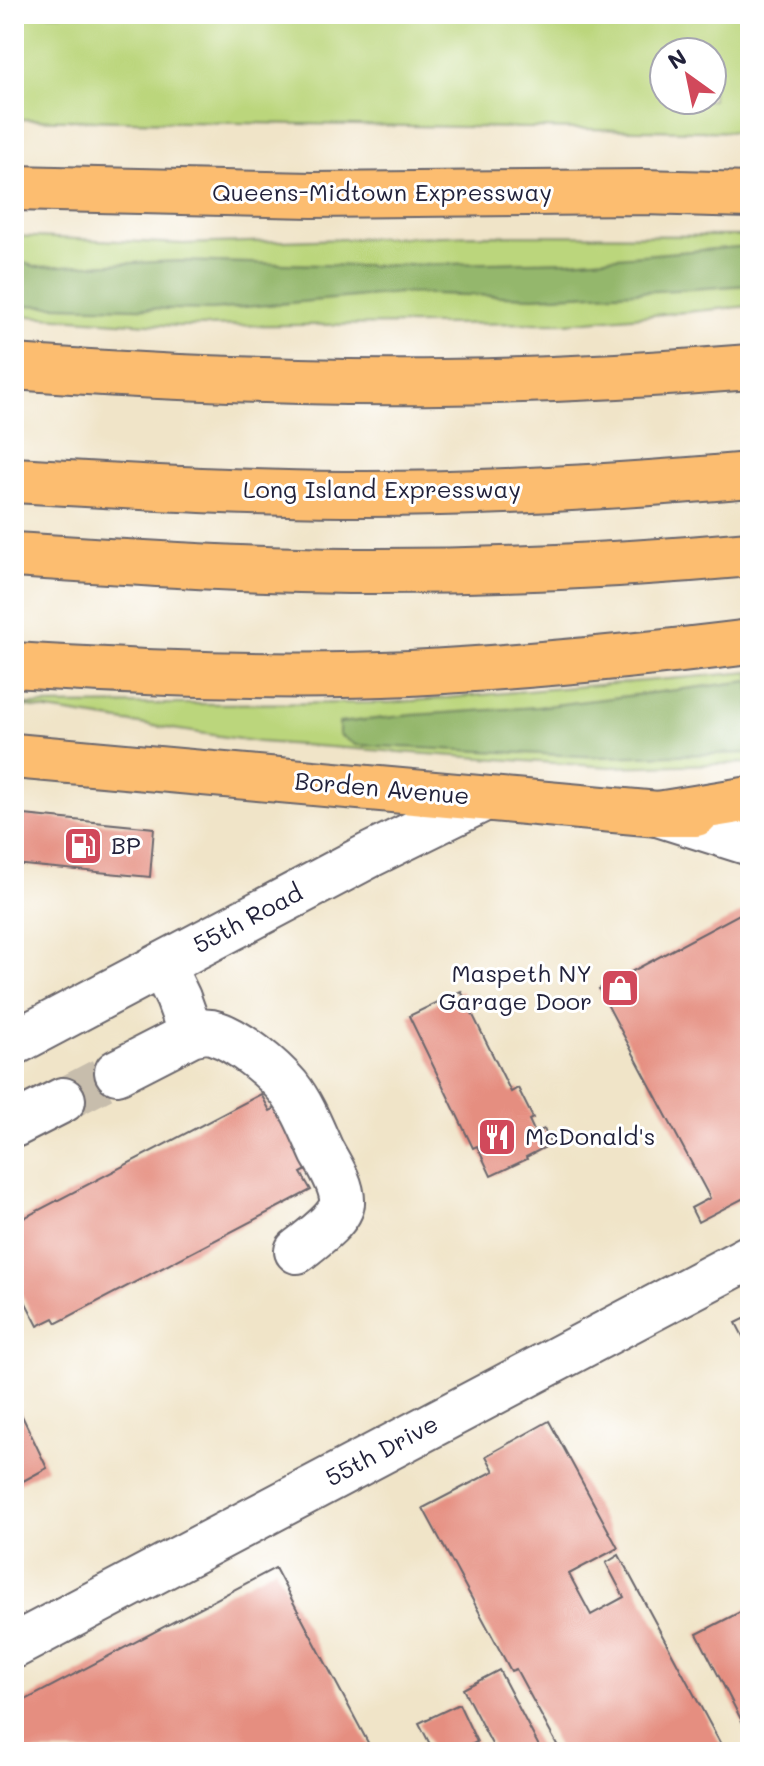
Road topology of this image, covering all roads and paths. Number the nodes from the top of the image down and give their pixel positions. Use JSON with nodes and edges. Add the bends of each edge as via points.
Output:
{"nodes":[{"id":1,"x":14,"y":188,"type":"edge"},
{"id":2,"x":750,"y":195,"type":"edge"},
{"id":3,"x":750,"y":367,"type":"edge"},
{"id":4,"x":15,"y":368,"type":"edge"},
{"id":5,"x":750,"y":475,"type":"edge"},
{"id":6,"x":14,"y":480,"type":"edge"},
{"id":7,"x":750,"y":554,"type":"edge"},
{"id":8,"x":14,"y":555,"type":"edge"},
{"id":9,"x":750,"y":642,"type":"edge"},
{"id":10,"x":14,"y":665,"type":"edge"},
{"id":11,"x":14,"y":756,"type":"edge"},
{"id":12,"x":484,"y":799,"type":"junction"},
{"id":13,"x":750,"y":799,"type":"edge"},
{"id":14,"x":658,"y":814,"type":"junction"},
{"id":15,"x":750,"y":815,"type":"edge"},
{"id":16,"x":750,"y":843,"type":"edge"},
{"id":17,"x":162,"y":965,"type":"junction"},
{"id":18,"x":191,"y":1034,"type":"junction"},
{"id":19,"x":14,"y":1043,"type":"edge"},
{"id":20,"x":117,"y":1072,"type":"tunnel mouth"},
{"id":21,"x":63,"y":1100,"type":"tunnel mouth"},
{"id":22,"x":14,"y":1125,"type":"edge"},
{"id":23,"x":297,"y":1251,"type":"dead end"},
{"id":24,"x":750,"y":1257,"type":"edge"},
{"id":25,"x":14,"y":1646,"type":"edge"}],
"edges":[{"from":1,"to":2,"type":"main road","name":"Queens-Midtown Expressway","via":[[312,195]]},
{"from":3,"to":4,"type":"main road","via":[[578,378],[365,381]]},
{"from":5,"to":6,"type":"main road","name":"Long Island Expressway","via":[[509,491],[344,494]]},
{"from":7,"to":8,"type":"main road","via":[[586,566],[377,571]]},
{"from":9,"to":10,"type":"main road","via":[[409,673],[293,675]]},
{"from":11,"to":12,"type":"main road","name":"Borden Avenue"},
{"from":12,"to":14,"type":"main road","name":"Borden Avenue"},
{"from":12,"to":17,"type":"street","name":"55th Road"},
{"from":13,"to":14,"type":"main road"},
{"from":14,"to":15,"type":"main road","name":"Borden Avenue"},
{"from":14,"to":16,"type":"street"},
{"from":17,"to":18,"type":"street"},
{"from":17,"to":19,"type":"street","name":"55th Road"},
{"from":18,"to":20,"type":"street"},
{"from":18,"to":23,"type":"street","via":[[213,1032],[266,1065],[288,1088],[337,1181],[340,1211]]},
{"from":21,"to":22,"type":"street"},
{"from":24,"to":25,"type":"street","name":"55th Drive"}]}
